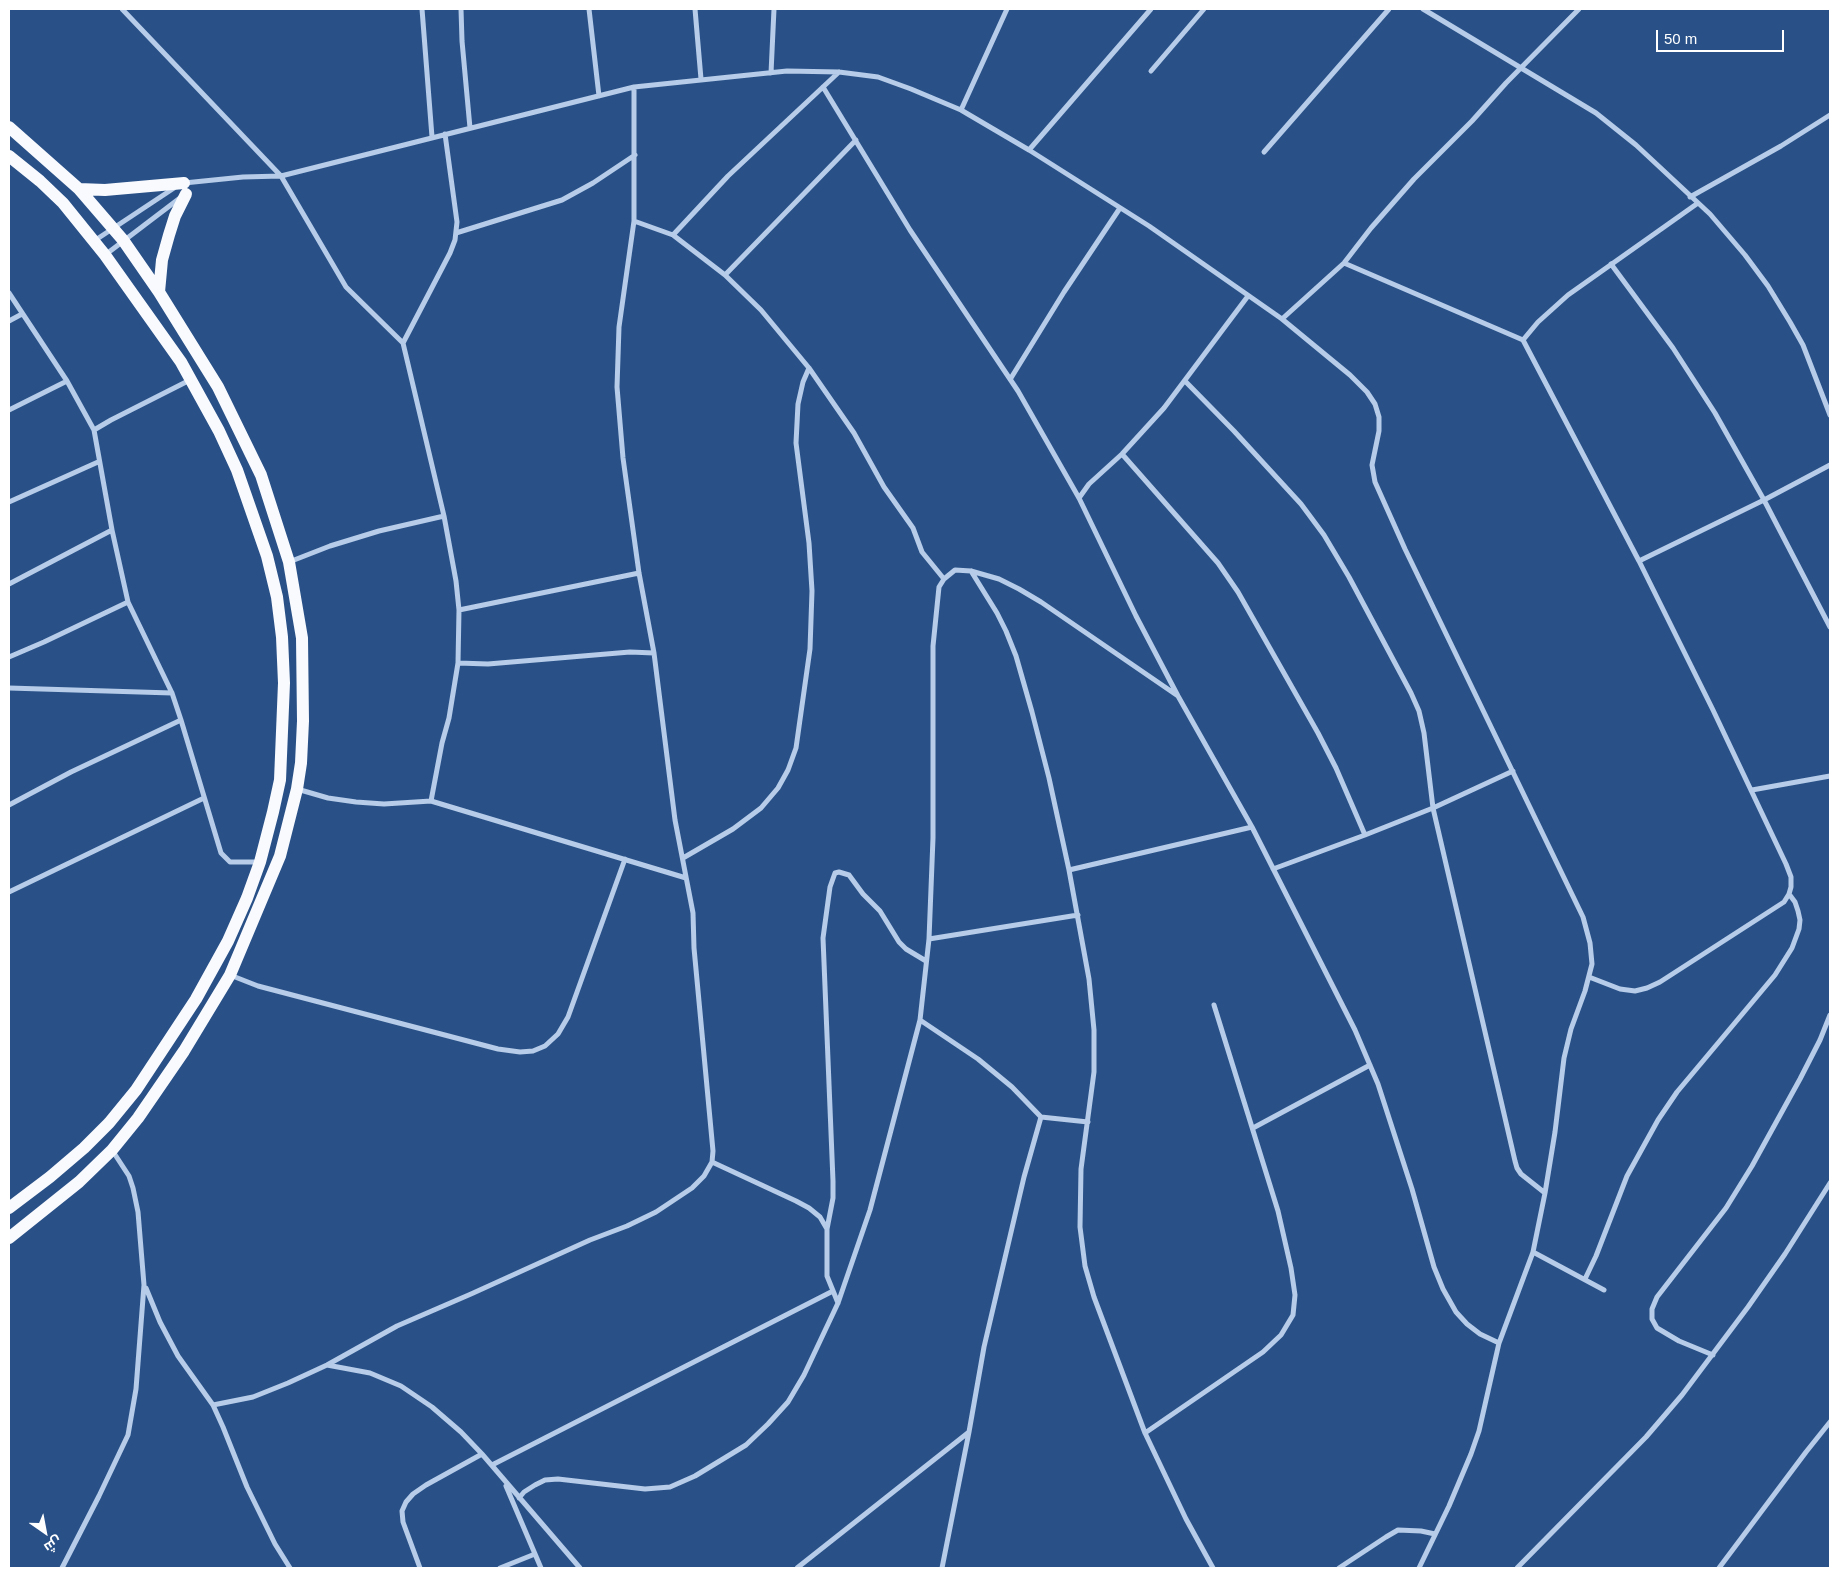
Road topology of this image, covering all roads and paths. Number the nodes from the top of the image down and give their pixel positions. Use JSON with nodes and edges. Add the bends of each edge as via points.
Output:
{"nodes":[{"id":1,"x":122,"y":9,"type":"edge"},
{"id":2,"x":422,"y":9,"type":"edge"},
{"id":3,"x":461,"y":9,"type":"edge"},
{"id":4,"x":589,"y":9,"type":"edge"},
{"id":5,"x":695,"y":9,"type":"edge"},
{"id":6,"x":774,"y":9,"type":"edge"},
{"id":7,"x":1008,"y":9,"type":"edge"},
{"id":8,"x":1151,"y":9,"type":"edge"},
{"id":9,"x":1204,"y":9,"type":"edge"},
{"id":10,"x":1389,"y":9,"type":"edge"},
{"id":11,"x":1423,"y":9,"type":"edge"},
{"id":12,"x":1579,"y":9,"type":"edge"},
{"id":13,"x":1520,"y":68,"type":"junction"},
{"id":14,"x":1151,"y":71,"type":"dead end"},
{"id":15,"x":838,"y":72,"type":"junction"},
{"id":16,"x":771,"y":73,"type":"junction"},
{"id":17,"x":701,"y":79,"type":"junction"},
{"id":18,"x":634,"y":87,"type":"junction"},
{"id":19,"x":823,"y":88,"type":"junction"},
{"id":20,"x":599,"y":96,"type":"junction"},
{"id":21,"x":961,"y":110,"type":"junction"},
{"id":22,"x":1830,"y":115,"type":"edge"},
{"id":23,"x":9,"y":127,"type":"edge"},
{"id":24,"x":470,"y":128,"type":"junction"},
{"id":25,"x":445,"y":134,"type":"junction"},
{"id":26,"x":432,"y":137,"type":"junction"},
{"id":27,"x":856,"y":140,"type":"junction"},
{"id":28,"x":1029,"y":150,"type":"junction"},
{"id":29,"x":1264,"y":152,"type":"dead end"},
{"id":30,"x":635,"y":155,"type":"junction"},
{"id":31,"x":9,"y":156,"type":"edge"},
{"id":32,"x":281,"y":176,"type":"junction"},
{"id":33,"x":189,"y":187,"type":"junction"},
{"id":34,"x":79,"y":190,"type":"junction"},
{"id":35,"x":1690,"y":197,"type":"junction"},
{"id":36,"x":1698,"y":203,"type":"junction"},
{"id":37,"x":1120,"y":208,"type":"junction"},
{"id":38,"x":634,"y":221,"type":"junction"},
{"id":39,"x":112,"y":228,"type":"junction"},
{"id":40,"x":456,"y":233,"type":"junction"},
{"id":41,"x":673,"y":235,"type":"junction"},
{"id":42,"x":123,"y":240,"type":"junction"},
{"id":43,"x":94,"y":241,"type":"junction"},
{"id":44,"x":105,"y":255,"type":"junction"},
{"id":45,"x":1344,"y":263,"type":"junction"},
{"id":46,"x":1610,"y":264,"type":"junction"},
{"id":47,"x":725,"y":275,"type":"junction"},
{"id":48,"x":159,"y":292,"type":"junction"},
{"id":49,"x":9,"y":293,"type":"edge"},
{"id":50,"x":1248,"y":296,"type":"junction"},
{"id":51,"x":22,"y":314,"type":"junction"},
{"id":52,"x":1282,"y":319,"type":"junction"},
{"id":53,"x":9,"y":320,"type":"edge"},
{"id":54,"x":1523,"y":340,"type":"junction"},
{"id":55,"x":403,"y":343,"type":"junction"},
{"id":56,"x":809,"y":368,"type":"junction"},
{"id":57,"x":1010,"y":378,"type":"junction"},
{"id":58,"x":191,"y":380,"type":"junction"},
{"id":59,"x":67,"y":381,"type":"junction"},
{"id":60,"x":1185,"y":381,"type":"junction"},
{"id":61,"x":9,"y":410,"type":"edge"},
{"id":62,"x":1830,"y":415,"type":"edge"},
{"id":63,"x":94,"y":430,"type":"junction"},
{"id":64,"x":1122,"y":454,"type":"junction"},
{"id":65,"x":98,"y":462,"type":"junction"},
{"id":66,"x":1830,"y":465,"type":"edge"},
{"id":67,"x":1079,"y":498,"type":"junction"},
{"id":68,"x":1764,"y":500,"type":"junction"},
{"id":69,"x":9,"y":502,"type":"edge"},
{"id":70,"x":444,"y":516,"type":"junction"},
{"id":71,"x":112,"y":530,"type":"junction"},
{"id":72,"x":1639,"y":561,"type":"junction"},
{"id":73,"x":289,"y":562,"type":"junction"},
{"id":74,"x":971,"y":571,"type":"junction"},
{"id":75,"x":639,"y":573,"type":"junction"},
{"id":76,"x":944,"y":579,"type":"junction"},
{"id":77,"x":9,"y":584,"type":"edge"},
{"id":78,"x":128,"y":602,"type":"junction"},
{"id":79,"x":459,"y":610,"type":"junction"},
{"id":80,"x":1830,"y":627,"type":"edge"},
{"id":81,"x":654,"y":653,"type":"junction"},
{"id":82,"x":9,"y":657,"type":"edge"},
{"id":83,"x":458,"y":663,"type":"junction"},
{"id":84,"x":9,"y":688,"type":"edge"},
{"id":85,"x":172,"y":693,"type":"junction"},
{"id":86,"x":1178,"y":696,"type":"junction"},
{"id":87,"x":181,"y":720,"type":"junction"},
{"id":88,"x":1513,"y":771,"type":"junction"},
{"id":89,"x":1830,"y":776,"type":"edge"},
{"id":90,"x":297,"y":789,"type":"junction"},
{"id":91,"x":1752,"y":790,"type":"junction"},
{"id":92,"x":204,"y":798,"type":"junction"},
{"id":93,"x":431,"y":802,"type":"junction"},
{"id":94,"x":9,"y":805,"type":"edge"},
{"id":95,"x":1433,"y":808,"type":"junction"},
{"id":96,"x":1252,"y":827,"type":"junction"},
{"id":97,"x":1365,"y":835,"type":"junction"},
{"id":98,"x":683,"y":858,"type":"junction"},
{"id":99,"x":625,"y":859,"type":"junction"},
{"id":100,"x":260,"y":862,"type":"junction"},
{"id":101,"x":1273,"y":869,"type":"junction"},
{"id":102,"x":1069,"y":870,"type":"junction"},
{"id":103,"x":686,"y":878,"type":"junction"},
{"id":104,"x":9,"y":892,"type":"edge"},
{"id":105,"x":1789,"y":894,"type":"junction"},
{"id":106,"x":1078,"y":915,"type":"junction"},
{"id":107,"x":930,"y":939,"type":"junction"},
{"id":108,"x":926,"y":961,"type":"junction"},
{"id":109,"x":230,"y":975,"type":"junction"},
{"id":110,"x":1589,"y":977,"type":"junction"},
{"id":111,"x":1214,"y":1005,"type":"dead end"},
{"id":112,"x":1830,"y":1015,"type":"edge"},
{"id":113,"x":920,"y":1020,"type":"junction"},
{"id":114,"x":1370,"y":1065,"type":"junction"},
{"id":115,"x":1041,"y":1116,"type":"junction"},
{"id":116,"x":1088,"y":1122,"type":"junction"},
{"id":117,"x":1253,"y":1128,"type":"junction"},
{"id":118,"x":112,"y":1150,"type":"junction"},
{"id":119,"x":712,"y":1162,"type":"junction"},
{"id":120,"x":1830,"y":1182,"type":"edge"},
{"id":121,"x":1545,"y":1193,"type":"junction"},
{"id":122,"x":9,"y":1208,"type":"edge"},
{"id":123,"x":827,"y":1229,"type":"junction"},
{"id":124,"x":9,"y":1238,"type":"edge"},
{"id":125,"x":1533,"y":1252,"type":"junction"},
{"id":126,"x":1586,"y":1279,"type":"junction"},
{"id":127,"x":144,"y":1285,"type":"junction"},
{"id":128,"x":1604,"y":1290,"type":"dead end"},
{"id":129,"x":833,"y":1291,"type":"junction"},
{"id":130,"x":838,"y":1303,"type":"junction"},
{"id":131,"x":1499,"y":1343,"type":"junction"},
{"id":132,"x":1713,"y":1355,"type":"junction"},
{"id":133,"x":326,"y":1364,"type":"junction"},
{"id":134,"x":212,"y":1406,"type":"junction"},
{"id":135,"x":1830,"y":1422,"type":"edge"},
{"id":136,"x":970,"y":1432,"type":"junction"},
{"id":137,"x":1145,"y":1433,"type":"junction"},
{"id":138,"x":482,"y":1454,"type":"junction"},
{"id":139,"x":492,"y":1465,"type":"junction"},
{"id":140,"x":504,"y":1481,"type":"junction"},
{"id":141,"x":519,"y":1498,"type":"junction"},
{"id":142,"x":1435,"y":1534,"type":"junction"},
{"id":143,"x":534,"y":1554,"type":"junction"},
{"id":144,"x":62,"y":1568,"type":"edge"},
{"id":145,"x":290,"y":1568,"type":"edge"},
{"id":146,"x":420,"y":1568,"type":"edge"},
{"id":147,"x":500,"y":1568,"type":"edge"},
{"id":148,"x":541,"y":1568,"type":"edge"},
{"id":149,"x":580,"y":1568,"type":"edge"},
{"id":150,"x":798,"y":1568,"type":"edge"},
{"id":151,"x":942,"y":1568,"type":"edge"},
{"id":152,"x":1213,"y":1568,"type":"edge"},
{"id":153,"x":1339,"y":1568,"type":"edge"},
{"id":154,"x":1419,"y":1568,"type":"edge"},
{"id":155,"x":1517,"y":1568,"type":"edge"},
{"id":156,"x":1719,"y":1568,"type":"edge"}],
"edges":[{"from":1,"to":32,"type":"street"},
{"from":2,"to":26,"type":"street"},
{"from":3,"to":24,"type":"street"},
{"from":4,"to":20,"type":"street"},
{"from":5,"to":17,"type":"street"},
{"from":6,"to":16,"type":"street"},
{"from":7,"to":21,"type":"street"},
{"from":8,"to":28,"type":"street"},
{"from":9,"to":14,"type":"street"},
{"from":10,"to":29,"type":"street"},
{"from":11,"to":13,"type":"street"},
{"from":12,"to":13,"type":"street"},
{"from":13,"to":35,"type":"street","via":[[1615,127]]},
{"from":13,"to":45,"type":"street","via":[[1414,179]]},
{"from":15,"to":16,"type":"street"},
{"from":15,"to":19,"type":"street"},
{"from":15,"to":21,"type":"street","via":[[878,77]]},
{"from":16,"to":17,"type":"street"},
{"from":17,"to":18,"type":"street"},
{"from":18,"to":20,"type":"street"},
{"from":18,"to":30,"type":"street"},
{"from":19,"to":27,"type":"street"},
{"from":19,"to":41,"type":"street","via":[[728,176]]},
{"from":20,"to":24,"type":"street"},
{"from":21,"to":28,"type":"street"},
{"from":22,"to":35,"type":"street"},
{"from":23,"to":34,"type":"main road"},
{"from":24,"to":25,"type":"street"},
{"from":25,"to":26,"type":"street"},
{"from":25,"to":40,"type":"street"},
{"from":26,"to":32,"type":"street"},
{"from":27,"to":47,"type":"street"},
{"from":27,"to":57,"type":"street","via":[[910,230]]},
{"from":28,"to":37,"type":"street"},
{"from":30,"to":38,"type":"street"},
{"from":30,"to":40,"type":"street","via":[[562,200]]},
{"from":31,"to":43,"type":"main road","via":[[63,203]]},
{"from":32,"to":33,"type":"street","via":[[242,177]]},
{"from":32,"to":55,"type":"street","via":[[346,288]]},
{"from":33,"to":34,"type":"main road"},
{"from":33,"to":39,"type":"street","via":[[170,190]]},
{"from":33,"to":42,"type":"street"},
{"from":33,"to":48,"type":"main road","via":[[169,235],[162,260]]},
{"from":34,"to":39,"type":"main road"},
{"from":35,"to":36,"type":"street"},
{"from":36,"to":46,"type":"street"},
{"from":36,"to":62,"type":"street","via":[[1768,286],[1803,345]]},
{"from":37,"to":50,"type":"street"},
{"from":37,"to":57,"type":"street"},
{"from":38,"to":41,"type":"street"},
{"from":38,"to":75,"type":"street","via":[[618,327],[618,387],[623,458]]},
{"from":39,"to":42,"type":"main road"},
{"from":39,"to":43,"type":"street"},
{"from":40,"to":55,"type":"street","via":[[450,253]]},
{"from":41,"to":47,"type":"street"},
{"from":42,"to":44,"type":"street"},
{"from":42,"to":48,"type":"main road"},
{"from":43,"to":44,"type":"main road"},
{"from":44,"to":58,"type":"main road"},
{"from":45,"to":52,"type":"street"},
{"from":45,"to":54,"type":"street"},
{"from":46,"to":54,"type":"street","via":[[1554,306]]},
{"from":46,"to":68,"type":"street","via":[[1682,362]]},
{"from":47,"to":56,"type":"street","via":[[762,310]]},
{"from":48,"to":73,"type":"main road","via":[[218,387],[261,475]]},
{"from":49,"to":51,"type":"street"},
{"from":50,"to":52,"type":"street"},
{"from":50,"to":60,"type":"street"},
{"from":51,"to":53,"type":"street"},
{"from":51,"to":59,"type":"street"},
{"from":52,"to":88,"type":"street","via":[[1350,375],[1375,404],[1379,417],[1372,465],[1375,482]]},
{"from":54,"to":72,"type":"street"},
{"from":55,"to":70,"type":"street"},
{"from":56,"to":76,"type":"street","via":[[854,433],[884,487],[912,528],[922,552]]},
{"from":56,"to":98,"type":"street","via":[[798,404],[796,443],[812,591],[807,681],[796,748],[778,788],[761,808],[733,829]]},
{"from":57,"to":67,"type":"street"},
{"from":58,"to":63,"type":"street"},
{"from":58,"to":100,"type":"main road","via":[[237,470],[268,556],[277,597],[284,683],[280,780]]},
{"from":59,"to":61,"type":"street"},
{"from":59,"to":63,"type":"street"},
{"from":60,"to":64,"type":"street"},
{"from":60,"to":95,"type":"street","via":[[1301,504],[1324,535],[1399,670],[1418,711]]},
{"from":63,"to":65,"type":"street"},
{"from":64,"to":67,"type":"street","via":[[1089,484]]},
{"from":64,"to":97,"type":"street","via":[[1218,563],[1238,592],[1318,733]]},
{"from":65,"to":69,"type":"street"},
{"from":65,"to":71,"type":"street"},
{"from":66,"to":68,"type":"street"},
{"from":67,"to":86,"type":"street"},
{"from":68,"to":72,"type":"street"},
{"from":68,"to":80,"type":"street"},
{"from":70,"to":73,"type":"street","via":[[379,531]]},
{"from":70,"to":79,"type":"street"},
{"from":71,"to":77,"type":"street"},
{"from":71,"to":78,"type":"street"},
{"from":72,"to":91,"type":"street"},
{"from":73,"to":90,"type":"main road","via":[[302,638],[303,721]]},
{"from":74,"to":76,"type":"street","via":[[955,570]]},
{"from":74,"to":86,"type":"street","via":[[999,579],[1041,602]]},
{"from":74,"to":102,"type":"street","via":[[997,613],[1016,656],[1049,778]]},
{"from":75,"to":79,"type":"street"},
{"from":75,"to":81,"type":"street"},
{"from":76,"to":107,"type":"street","via":[[938,587],[933,646]]},
{"from":78,"to":82,"type":"street"},
{"from":78,"to":85,"type":"street"},
{"from":79,"to":83,"type":"street"},
{"from":81,"to":83,"type":"street","via":[[630,652],[488,664]]},
{"from":81,"to":98,"type":"street","via":[[675,820]]},
{"from":83,"to":93,"type":"street"},
{"from":84,"to":85,"type":"street"},
{"from":85,"to":87,"type":"street"},
{"from":86,"to":96,"type":"street"},
{"from":87,"to":92,"type":"street"},
{"from":87,"to":94,"type":"street"},
{"from":88,"to":95,"type":"street"},
{"from":88,"to":110,"type":"street","via":[[1583,917],[1590,943],[1592,964]]},
{"from":89,"to":91,"type":"street"},
{"from":90,"to":93,"type":"street","via":[[356,802]]},
{"from":90,"to":109,"type":"main road","via":[[280,856]]},
{"from":91,"to":105,"type":"street","via":[[1791,877]]},
{"from":92,"to":100,"type":"street","via":[[225,859],[230,862]]},
{"from":92,"to":104,"type":"street"},
{"from":93,"to":99,"type":"street"},
{"from":95,"to":97,"type":"street"},
{"from":95,"to":121,"type":"street","via":[[1516,1168]]},
{"from":96,"to":101,"type":"street"},
{"from":96,"to":102,"type":"street"},
{"from":97,"to":101,"type":"street"},
{"from":98,"to":103,"type":"street"},
{"from":99,"to":103,"type":"street"},
{"from":99,"to":109,"type":"street","via":[[568,1017],[558,1034],[545,1046],[532,1051],[498,1049],[258,986]]},
{"from":100,"to":122,"type":"main road","via":[[228,941],[196,999],[136,1090],[110,1123],[84,1148]]},
{"from":101,"to":114,"type":"street"},
{"from":102,"to":106,"type":"street"},
{"from":103,"to":119,"type":"street","via":[[693,913]]},
{"from":105,"to":110,"type":"street","via":[[1775,908],[1647,988],[1635,991],[1620,989]]},
{"from":105,"to":126,"type":"street","via":[[1800,920],[1792,948],[1776,975],[1677,1092],[1658,1120],[1619,1193]]},
{"from":106,"to":107,"type":"street"},
{"from":106,"to":116,"type":"street","via":[[1094,1030],[1094,1072]]},
{"from":107,"to":108,"type":"street"},
{"from":108,"to":113,"type":"street"},
{"from":108,"to":123,"type":"street","via":[[899,942],[887,920],[848,875],[835,874],[830,887],[823,938],[833,1181]]},
{"from":109,"to":118,"type":"main road","via":[[184,1051]]},
{"from":110,"to":121,"type":"street","via":[[1564,1058]]},
{"from":111,"to":117,"type":"street"},
{"from":112,"to":132,"type":"street","via":[[1804,1071],[1752,1166],[1726,1208],[1658,1297],[1652,1310],[1657,1328]]},
{"from":113,"to":115,"type":"street","via":[[978,1058]]},
{"from":113,"to":130,"type":"street","via":[[870,1210]]},
{"from":114,"to":117,"type":"street"},
{"from":114,"to":131,"type":"street","via":[[1443,1289],[1467,1324]]},
{"from":115,"to":116,"type":"street"},
{"from":115,"to":136,"type":"street","via":[[989,1328]]},
{"from":116,"to":137,"type":"street","via":[[1081,1169],[1080,1208],[1085,1266]]},
{"from":117,"to":137,"type":"street","via":[[1291,1268],[1295,1295],[1293,1315],[1281,1335],[1263,1352]]},
{"from":118,"to":124,"type":"main road","via":[[79,1182]]},
{"from":118,"to":127,"type":"street","via":[[128,1176],[136,1200]]},
{"from":119,"to":123,"type":"street","via":[[809,1208]]},
{"from":119,"to":133,"type":"street","via":[[692,1188],[656,1212],[397,1326]]},
{"from":120,"to":132,"type":"street","via":[[1785,1254]]},
{"from":121,"to":125,"type":"street"},
{"from":123,"to":129,"type":"street","via":[[826,1264]]},
{"from":125,"to":126,"type":"street"},
{"from":125,"to":131,"type":"street"},
{"from":126,"to":128,"type":"street"},
{"from":127,"to":134,"type":"street","via":[[178,1356]]},
{"from":127,"to":144,"type":"street","via":[[136,1389],[128,1435]]},
{"from":129,"to":130,"type":"street"},
{"from":129,"to":139,"type":"street"},
{"from":130,"to":141,"type":"street","via":[[788,1402],[746,1445],[718,1463],[670,1487],[645,1489],[558,1479],[545,1480]]},
{"from":131,"to":142,"type":"street","via":[[1479,1431]]},
{"from":132,"to":155,"type":"street","via":[[1646,1437]]},
{"from":133,"to":134,"type":"street","via":[[252,1397]]},
{"from":133,"to":138,"type":"street","via":[[370,1373],[401,1386],[432,1407]]},
{"from":134,"to":145,"type":"street","via":[[224,1427],[247,1487]]},
{"from":135,"to":156,"type":"street"},
{"from":136,"to":150,"type":"street"},
{"from":136,"to":151,"type":"street"},
{"from":137,"to":152,"type":"street","via":[[1186,1520]]},
{"from":138,"to":139,"type":"street"},
{"from":138,"to":146,"type":"street","via":[[426,1485],[406,1502],[402,1511],[403,1522]]},
{"from":139,"to":140,"type":"street"},
{"from":140,"to":141,"type":"street"},
{"from":140,"to":143,"type":"street"},
{"from":141,"to":149,"type":"street"},
{"from":142,"to":153,"type":"street","via":[[1422,1530],[1398,1530]]},
{"from":142,"to":154,"type":"street"},
{"from":143,"to":147,"type":"street"},
{"from":143,"to":148,"type":"street"}]}
